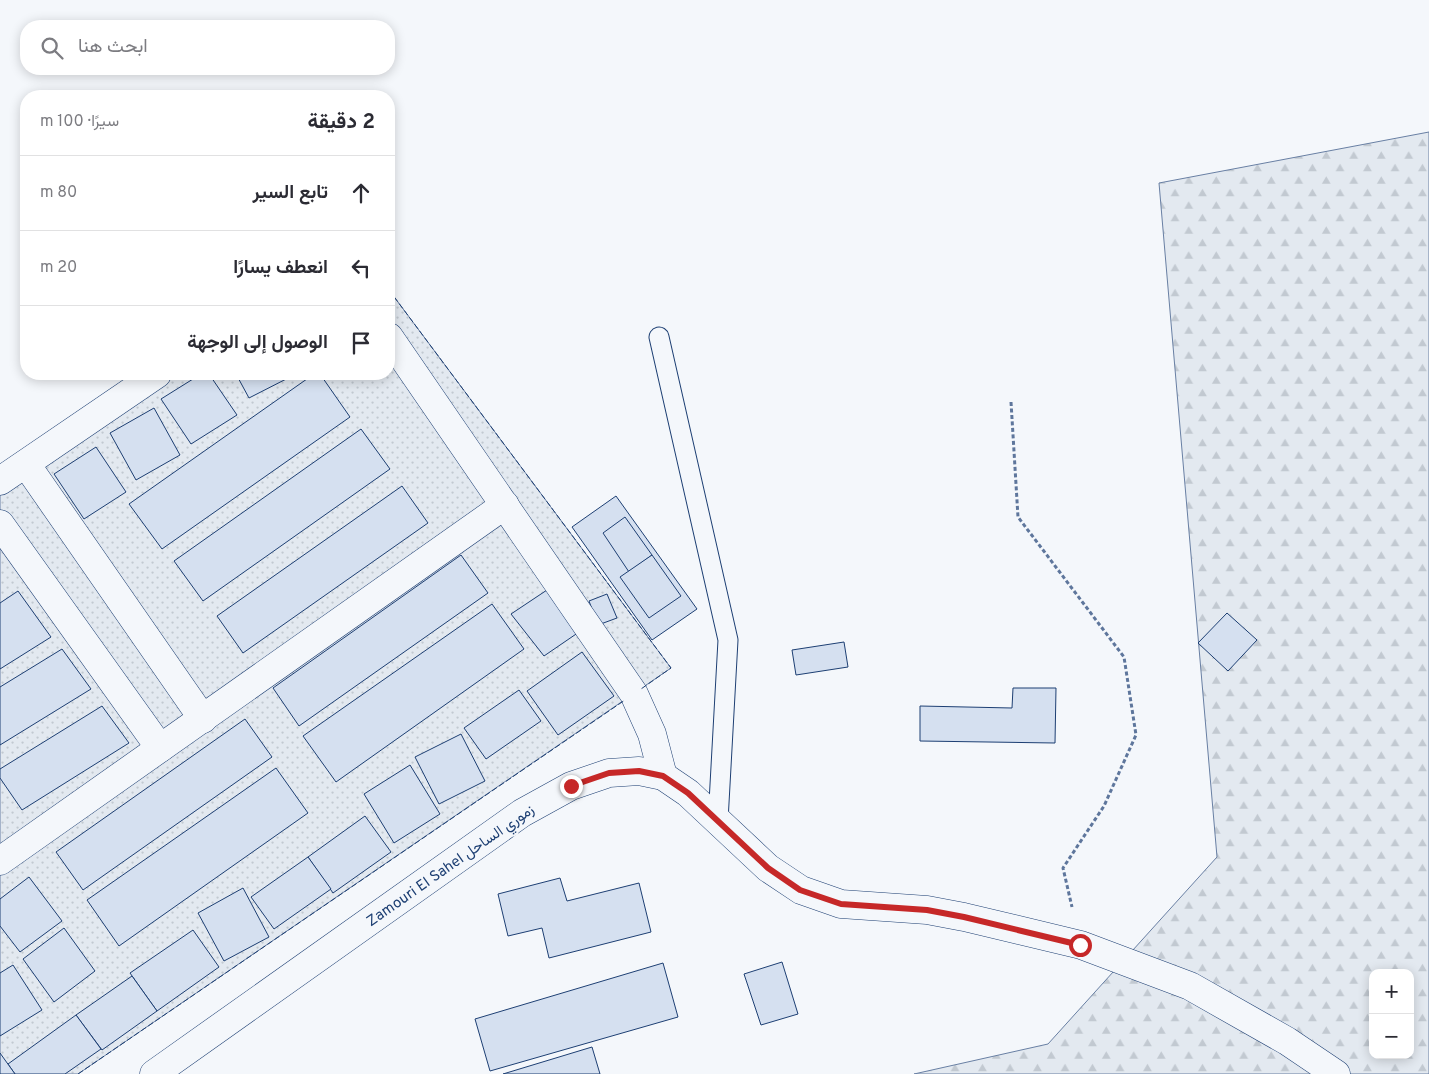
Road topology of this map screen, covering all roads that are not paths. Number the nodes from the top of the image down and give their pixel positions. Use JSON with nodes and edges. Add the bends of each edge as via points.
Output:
{"nodes":[{"id":1,"x":658,"y":337,"type":"dead end"},
{"id":2,"x":395,"y":346,"type":"edge"},
{"id":3,"x":148,"y":380,"type":"edge"},
{"id":4,"x":26,"y":464,"type":"junction"},
{"id":5,"x":0,"y":482,"type":"edge"},
{"id":6,"x":505,"y":505,"type":"junction"},
{"id":7,"x":0,"y":524,"type":"edge"},
{"id":8,"x":202,"y":719,"type":"junction"},
{"id":9,"x":160,"y":748,"type":"junction"},
{"id":10,"x":663,"y":776,"type":"junction"},
{"id":11,"x":718,"y":821,"type":"junction"},
{"id":12,"x":0,"y":861,"type":"edge"},
{"id":13,"x":154,"y":1074,"type":"edge"},
{"id":14,"x":1336,"y":1074,"type":"edge"}],
"edges":[{"from":1,"to":11,"type":"lane","via":[[728,640]]},
{"from":2,"to":6,"type":"street"},
{"from":3,"to":4,"type":"street"},
{"from":4,"to":5,"type":"street"},
{"from":4,"to":8,"type":"street"},
{"from":6,"to":8,"type":"street"},
{"from":6,"to":10,"type":"street","via":[[634,694],[652,734]]},
{"from":7,"to":9,"type":"street"},
{"from":8,"to":9,"type":"street"},
{"from":9,"to":12,"type":"street"},
{"from":10,"to":11,"type":"street","name":"Zamouri El Sahel زموري الساحل","via":[[688,793]]},
{"from":10,"to":13,"type":"street","name":"Zamouri El Sahel زموري الساحل","via":[[639,771],[609,773],[571,786],[522,813]]},
{"from":11,"to":14,"type":"street","name":"Zamouri El Sahel زموري الساحل","via":[[768,868],[800,890],[841,904],[927,910],[1080,945],[1190,986]]}]}
